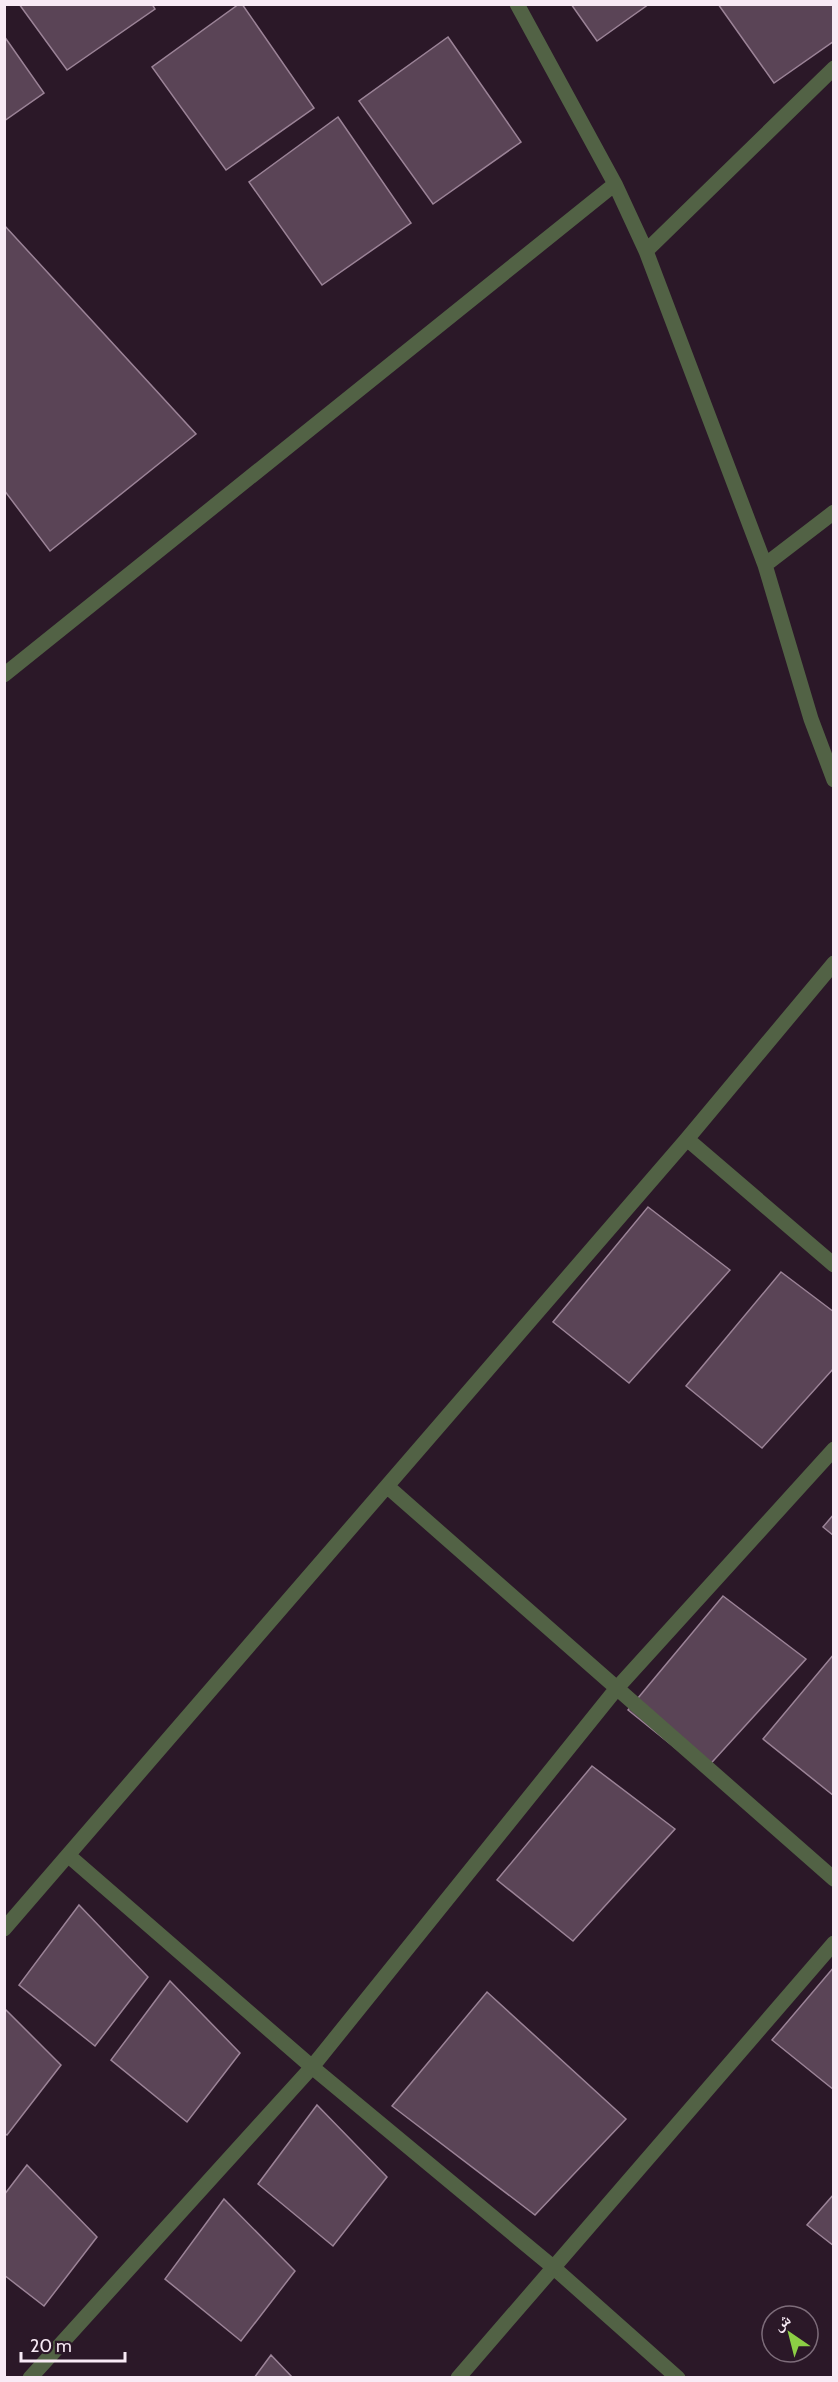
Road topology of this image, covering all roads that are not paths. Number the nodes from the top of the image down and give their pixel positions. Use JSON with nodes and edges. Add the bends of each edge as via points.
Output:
{"nodes":[{"id":1,"x":517,"y":4,"type":"edge"},
{"id":2,"x":834,"y":68,"type":"edge"},
{"id":3,"x":615,"y":184,"type":"junction"},
{"id":4,"x":646,"y":251,"type":"junction"},
{"id":5,"x":833,"y":512,"type":"edge"},
{"id":6,"x":765,"y":565,"type":"junction"},
{"id":7,"x":4,"y":675,"type":"edge"},
{"id":8,"x":834,"y":780,"type":"edge"},
{"id":9,"x":834,"y":963,"type":"edge"},
{"id":10,"x":687,"y":1139,"type":"junction"},
{"id":11,"x":834,"y":1265,"type":"edge"},
{"id":12,"x":834,"y":1449,"type":"edge"},
{"id":13,"x":388,"y":1487,"type":"junction"},
{"id":14,"x":617,"y":1688,"type":"junction"},
{"id":15,"x":69,"y":1856,"type":"junction"},
{"id":16,"x":834,"y":1880,"type":"edge"},
{"id":17,"x":4,"y":1929,"type":"edge"},
{"id":18,"x":834,"y":1943,"type":"edge"},
{"id":19,"x":312,"y":2067,"type":"junction"},
{"id":20,"x":553,"y":2267,"type":"junction"},
{"id":21,"x":30,"y":2378,"type":"edge"},
{"id":22,"x":458,"y":2378,"type":"edge"},
{"id":23,"x":678,"y":2378,"type":"edge"}],
"edges":[{"from":1,"to":3,"type":"street"},
{"from":2,"to":4,"type":"street"},
{"from":3,"to":4,"type":"street"},
{"from":3,"to":7,"type":"street"},
{"from":4,"to":6,"type":"street"},
{"from":5,"to":6,"type":"street"},
{"from":6,"to":8,"type":"street","via":[[811,719]]},
{"from":9,"to":10,"type":"street"},
{"from":10,"to":11,"type":"street"},
{"from":10,"to":13,"type":"street"},
{"from":12,"to":14,"type":"street"},
{"from":13,"to":14,"type":"street"},
{"from":13,"to":15,"type":"street"},
{"from":14,"to":16,"type":"street"},
{"from":14,"to":19,"type":"street"},
{"from":15,"to":17,"type":"street"},
{"from":15,"to":19,"type":"street"},
{"from":18,"to":20,"type":"street"},
{"from":19,"to":20,"type":"street"},
{"from":19,"to":21,"type":"street"},
{"from":20,"to":22,"type":"street"},
{"from":20,"to":23,"type":"street"}]}
